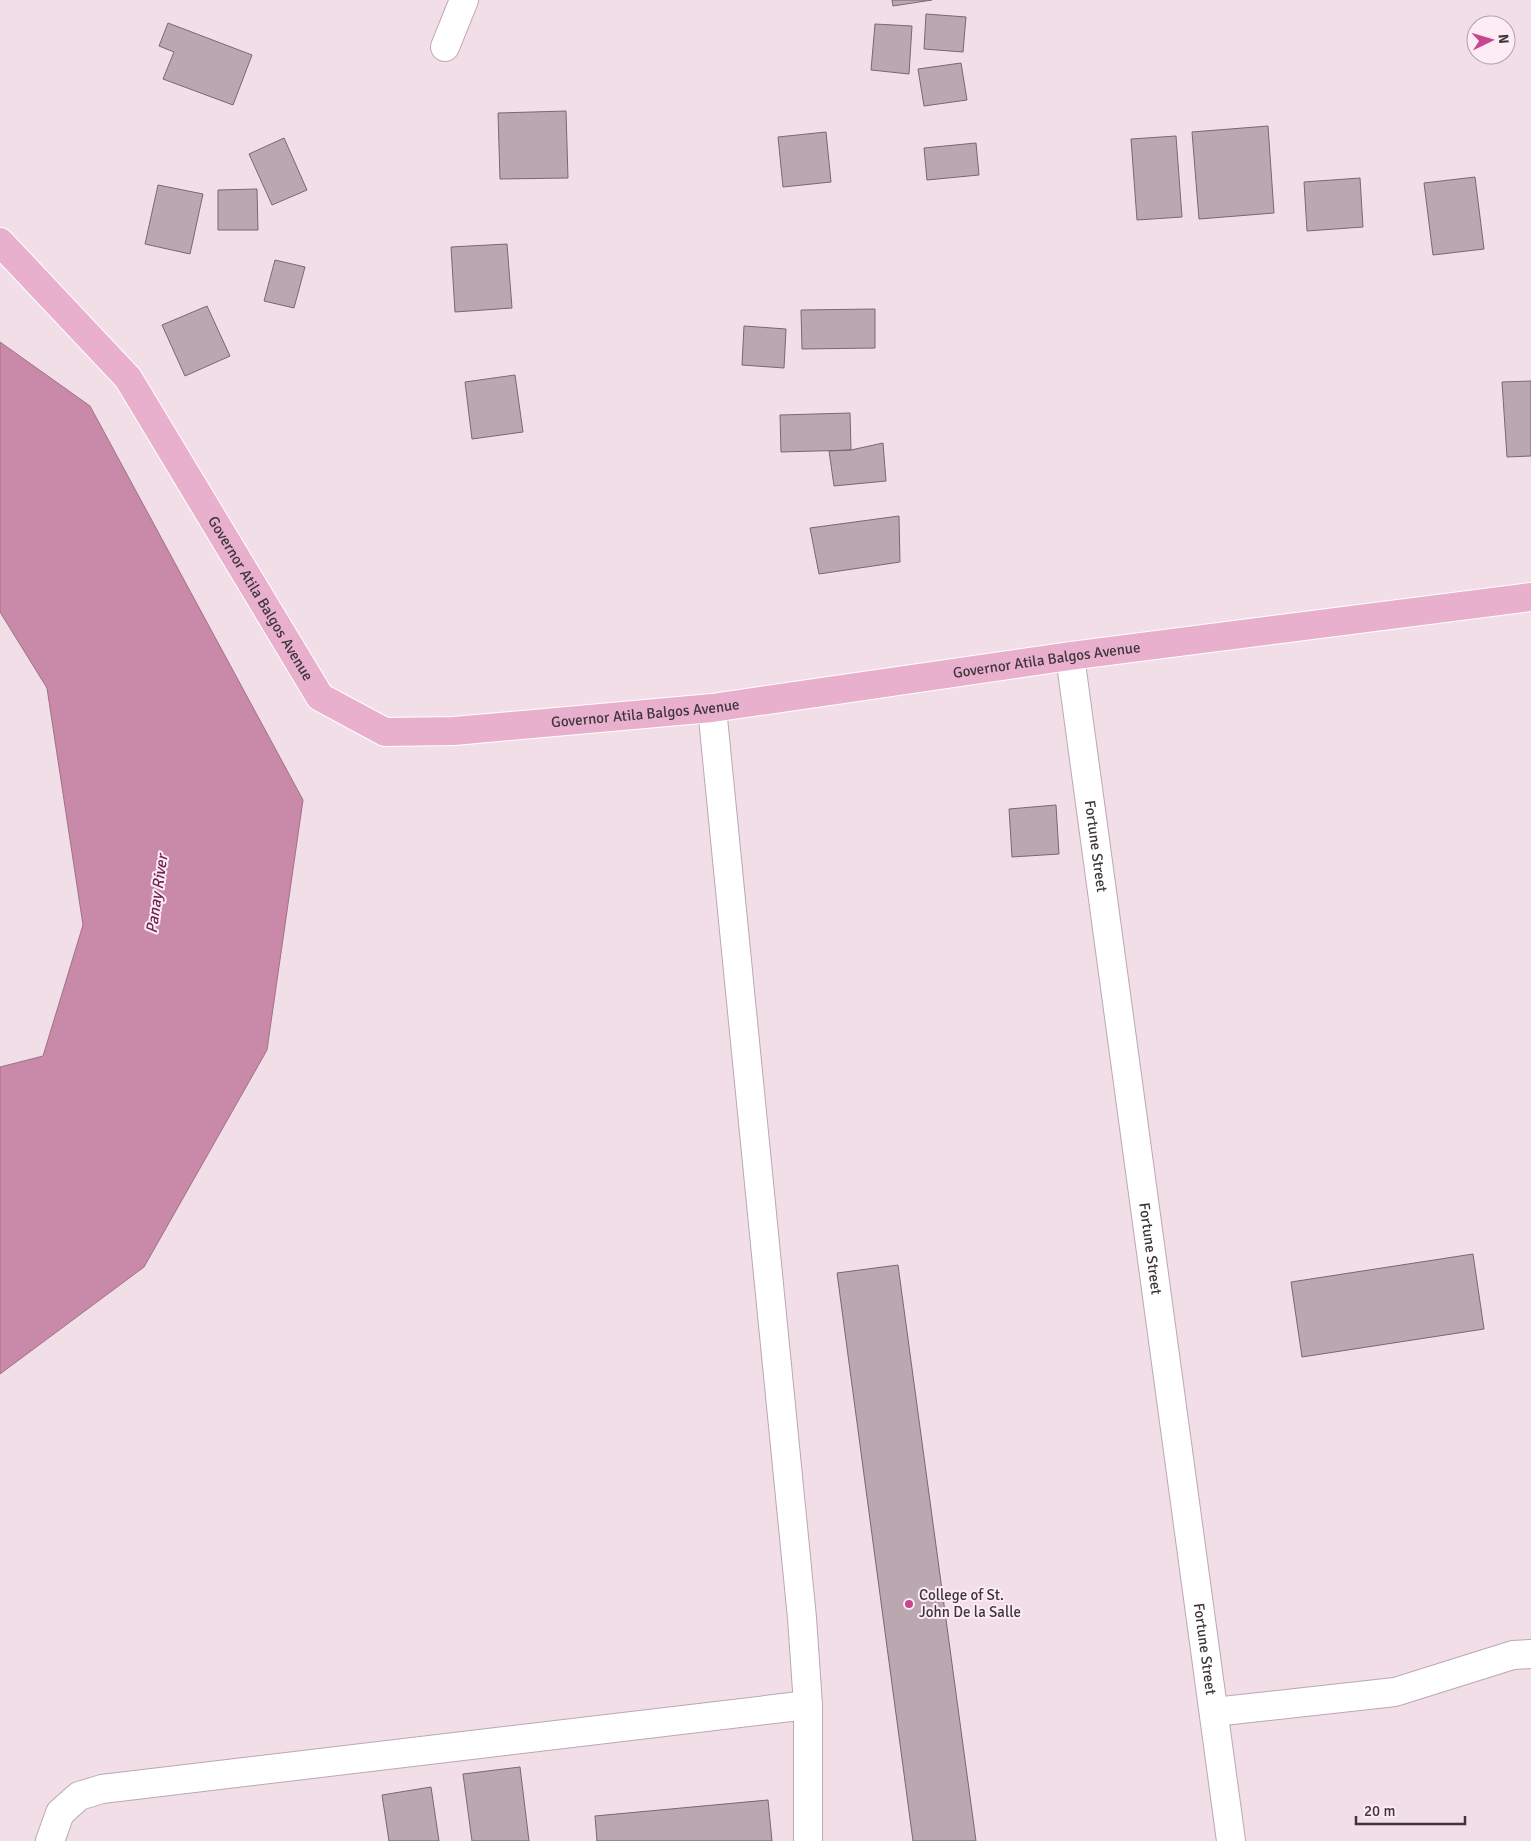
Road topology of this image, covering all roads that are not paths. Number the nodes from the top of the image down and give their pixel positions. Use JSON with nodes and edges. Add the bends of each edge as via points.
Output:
{"nodes":[{"id":1,"x":464,"y":0,"type":"edge"},
{"id":2,"x":446,"y":47,"type":"dead end"},
{"id":3,"x":0,"y":242,"type":"edge"},
{"id":4,"x":1531,"y":597,"type":"edge"},
{"id":5,"x":1070,"y":656,"type":"junction"},
{"id":6,"x":712,"y":708,"type":"junction"},
{"id":7,"x":1531,"y":1654,"type":"edge"},
{"id":8,"x":808,"y":1705,"type":"junction"},
{"id":9,"x":1214,"y":1712,"type":"junction"},
{"id":10,"x":50,"y":1841,"type":"edge"},
{"id":11,"x":808,"y":1841,"type":"edge"},
{"id":12,"x":1231,"y":1841,"type":"edge"}],
"edges":[{"from":1,"to":2,"type":"street"},
{"from":3,"to":6,"type":"main road","name":"Governor Atila Balgos Avenue","via":[[128,378],[320,697],[385,732],[454,731]]},
{"from":4,"to":5,"type":"main road","name":"Governor Atila Balgos Avenue"},
{"from":5,"to":6,"type":"main road","name":"Governor Atila Balgos Avenue"},
{"from":5,"to":9,"type":"street","name":"Fortune Street"},
{"from":6,"to":8,"type":"street"},
{"from":7,"to":9,"type":"street","via":[[1513,1655],[1395,1692]]},
{"from":8,"to":10,"type":"street","via":[[102,1789],[79,1796],[60,1813]]},
{"from":8,"to":11,"type":"street"},
{"from":9,"to":12,"type":"street","name":"Fortune Street"}]}
